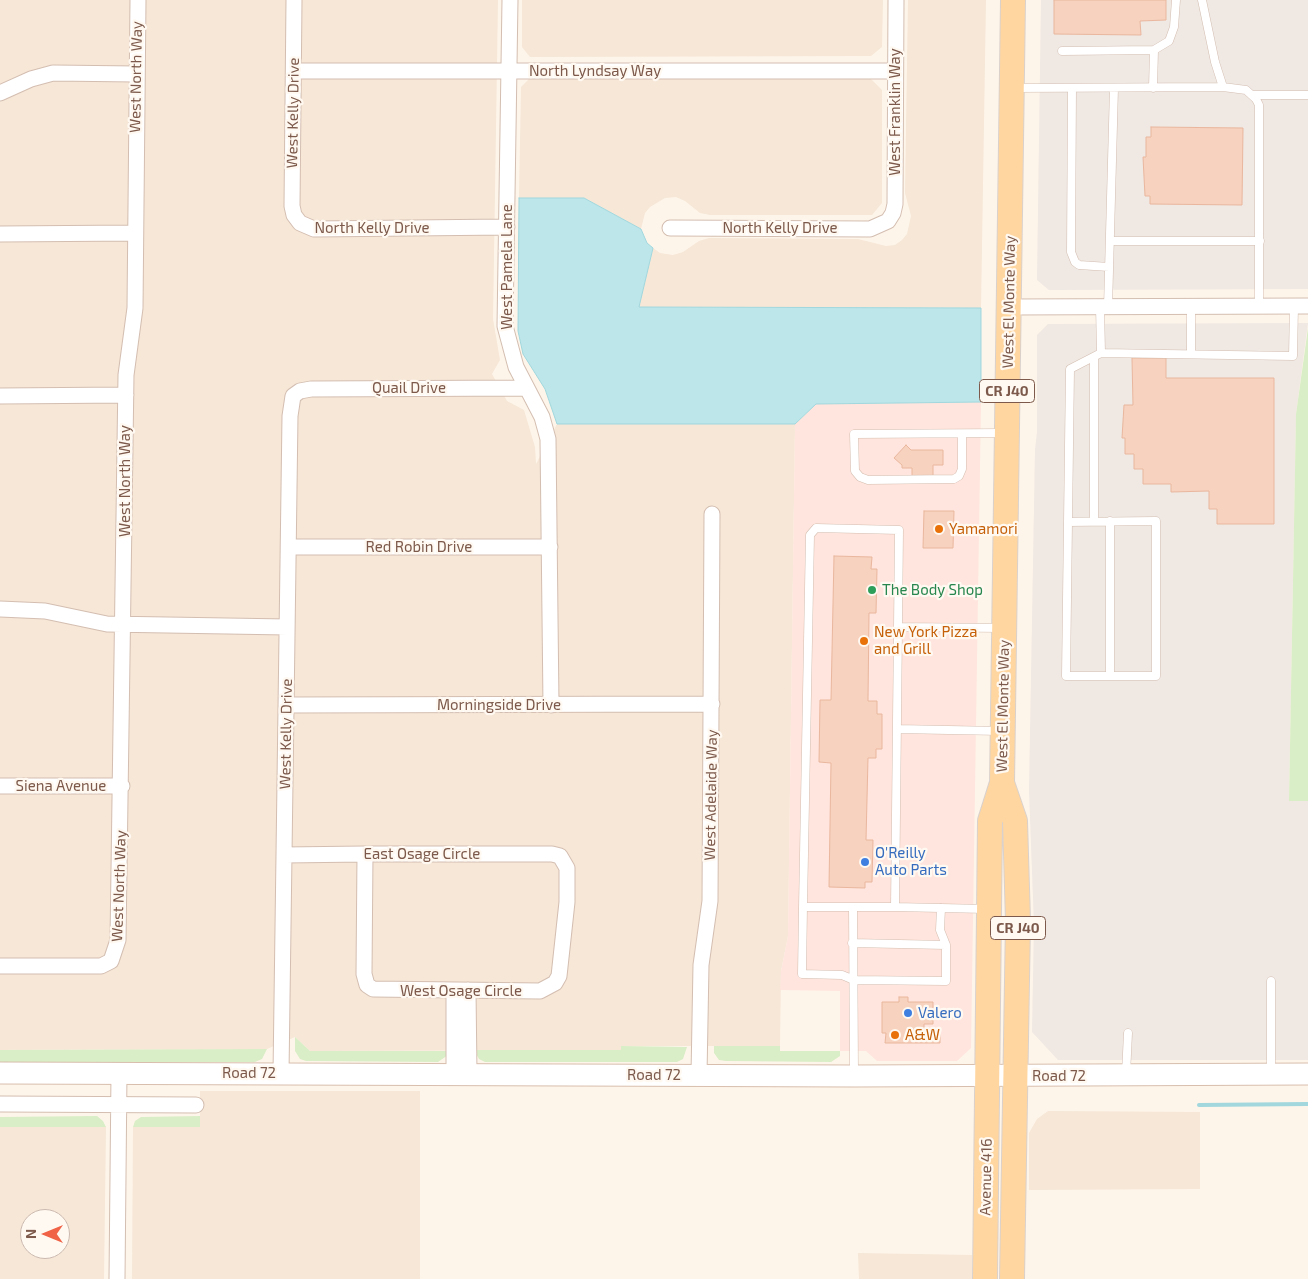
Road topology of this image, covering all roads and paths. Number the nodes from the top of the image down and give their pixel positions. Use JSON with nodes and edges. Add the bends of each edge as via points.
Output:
{"nodes":[{"id":1,"x":138,"y":0,"type":"edge"},
{"id":2,"x":294,"y":0,"type":"edge"},
{"id":3,"x":510,"y":0,"type":"edge"},
{"id":4,"x":896,"y":0,"type":"edge"},
{"id":5,"x":1013,"y":0,"type":"edge"},
{"id":6,"x":1176,"y":0,"type":"edge"},
{"id":7,"x":1202,"y":0,"type":"edge"},
{"id":8,"x":1154,"y":50,"type":"junction"},
{"id":9,"x":1062,"y":51,"type":"dead end"},
{"id":10,"x":295,"y":70,"type":"junction"},
{"id":11,"x":896,"y":70,"type":"junction"},
{"id":12,"x":508,"y":71,"type":"junction"},
{"id":13,"x":136,"y":74,"type":"junction"},
{"id":14,"x":1223,"y":87,"type":"junction"},
{"id":15,"x":1012,"y":88,"type":"junction"},
{"id":16,"x":1072,"y":88,"type":"junction"},
{"id":17,"x":1114,"y":88,"type":"junction"},
{"id":18,"x":1153,"y":88,"type":"junction"},
{"id":19,"x":0,"y":93,"type":"edge"},
{"id":20,"x":1252,"y":95,"type":"junction"},
{"id":21,"x":1308,"y":95,"type":"edge"},
{"id":22,"x":888,"y":221,"type":"joint"},
{"id":23,"x":300,"y":223,"type":"joint"},
{"id":24,"x":506,"y":227,"type":"junction"},
{"id":25,"x":670,"y":228,"type":"dead end"},
{"id":26,"x":135,"y":233,"type":"junction"},
{"id":27,"x":0,"y":234,"type":"edge"},
{"id":28,"x":1111,"y":240,"type":"junction"},
{"id":29,"x":1260,"y":241,"type":"junction"},
{"id":30,"x":1110,"y":267,"type":"junction"},
{"id":31,"x":1259,"y":306,"type":"junction"},
{"id":32,"x":1301,"y":306,"type":"edge"},
{"id":33,"x":1008,"y":307,"type":"junction"},
{"id":34,"x":1104,"y":307,"type":"junction"},
{"id":35,"x":1191,"y":307,"type":"junction"},
{"id":36,"x":1191,"y":353,"type":"junction"},
{"id":37,"x":1098,"y":355,"type":"junction"},
{"id":38,"x":527,"y":388,"type":"junction"},
{"id":39,"x":126,"y":395,"type":"junction"},
{"id":40,"x":0,"y":396,"type":"edge"},
{"id":41,"x":293,"y":396,"type":"joint"},
{"id":42,"x":1007,"y":433,"type":"junction"},
{"id":43,"x":962,"y":434,"type":"junction"},
{"id":44,"x":712,"y":514,"type":"dead end"},
{"id":45,"x":1094,"y":521,"type":"junction"},
{"id":46,"x":1110,"y":521,"type":"junction"},
{"id":47,"x":1068,"y":522,"type":"junction"},
{"id":48,"x":288,"y":547,"type":"junction"},
{"id":49,"x":550,"y":547,"type":"junction"},
{"id":50,"x":0,"y":609,"type":"edge"},
{"id":51,"x":124,"y":624,"type":"junction"},
{"id":52,"x":286,"y":626,"type":"junction"},
{"id":53,"x":898,"y":627,"type":"junction"},
{"id":54,"x":1004,"y":628,"type":"junction"},
{"id":55,"x":1110,"y":676,"type":"junction"},
{"id":56,"x":712,"y":704,"type":"junction"},
{"id":57,"x":286,"y":706,"type":"junction"},
{"id":58,"x":551,"y":706,"type":"junction"},
{"id":59,"x":897,"y":729,"type":"junction"},
{"id":60,"x":1003,"y":731,"type":"junction"},
{"id":61,"x":1002,"y":783,"type":"junction"},
{"id":62,"x":0,"y":786,"type":"edge"},
{"id":63,"x":122,"y":786,"type":"junction"},
{"id":64,"x":365,"y":854,"type":"junction"},
{"id":65,"x":284,"y":855,"type":"junction"},
{"id":66,"x":803,"y":907,"type":"junction"},
{"id":67,"x":853,"y":907,"type":"junction"},
{"id":68,"x":895,"y":907,"type":"junction"},
{"id":69,"x":940,"y":908,"type":"junction"},
{"id":70,"x":988,"y":909,"type":"junction"},
{"id":71,"x":852,"y":943,"type":"junction"},
{"id":72,"x":946,"y":945,"type":"junction"},
{"id":73,"x":0,"y":966,"type":"edge"},
{"id":74,"x":854,"y":980,"type":"junction"},
{"id":75,"x":1270,"y":981,"type":"dead end"},
{"id":76,"x":555,"y":984,"type":"joint"},
{"id":77,"x":461,"y":990,"type":"junction"},
{"id":78,"x":1128,"y":1033,"type":"dead end"},
{"id":79,"x":0,"y":1073,"type":"edge"},
{"id":80,"x":119,"y":1073,"type":"junction"},
{"id":81,"x":281,"y":1073,"type":"junction"},
{"id":82,"x":461,"y":1074,"type":"junction"},
{"id":83,"x":1271,"y":1074,"type":"junction"},
{"id":84,"x":1308,"y":1074,"type":"edge"},
{"id":85,"x":699,"y":1076,"type":"junction"},
{"id":86,"x":854,"y":1076,"type":"junction"},
{"id":87,"x":987,"y":1076,"type":"junction"},
{"id":88,"x":1016,"y":1076,"type":"junction"},
{"id":89,"x":1126,"y":1076,"type":"junction"},
{"id":90,"x":0,"y":1104,"type":"edge"},
{"id":91,"x":118,"y":1105,"type":"junction"},
{"id":92,"x":196,"y":1105,"type":"dead end"},
{"id":93,"x":117,"y":1279,"type":"edge"},
{"id":94,"x":984,"y":1279,"type":"edge"},
{"id":95,"x":1012,"y":1279,"type":"edge"}],
"edges":[{"from":1,"to":13,"type":"street","name":"West North Way"},
{"from":2,"to":10,"type":"street","name":"West Kelly Drive"},
{"from":3,"to":12,"type":"street","name":"West Pamela Lane"},
{"from":4,"to":11,"type":"street","name":"West Franklin Way"},
{"from":5,"to":15,"type":"main road","name":"West El Monte Way","number":"CR J40"},
{"from":6,"to":8,"type":"lane","via":[[1174,27],[1169,41]]},
{"from":7,"to":14,"type":"lane"},
{"from":8,"to":9,"type":"lane"},
{"from":8,"to":18,"type":"lane"},
{"from":10,"to":12,"type":"street","name":"North Lyndsay Way"},
{"from":10,"to":23,"type":"street","name":"West Kelly Drive","via":[[292,206]]},
{"from":11,"to":12,"type":"street","name":"North Lyndsay Way"},
{"from":11,"to":22,"type":"street","name":"West Franklin Way","via":[[895,204]]},
{"from":12,"to":24,"type":"street","name":"West Pamela Lane"},
{"from":13,"to":19,"type":"street","via":[[53,73],[22,82]]},
{"from":13,"to":26,"type":"street","name":"West North Way"},
{"from":14,"to":18,"type":"lane"},
{"from":14,"to":20,"type":"lane","via":[[1246,90]]},
{"from":15,"to":16,"type":"lane"},
{"from":15,"to":33,"type":"main road","name":"West El Monte Way","number":"CR J40"},
{"from":16,"to":17,"type":"lane"},
{"from":16,"to":30,"type":"lane","via":[[1071,252],[1080,265]]},
{"from":17,"to":18,"type":"lane"},
{"from":17,"to":28,"type":"lane"},
{"from":20,"to":21,"type":"lane"},
{"from":20,"to":29,"type":"lane","via":[[1259,105],[1260,114]]},
{"from":22,"to":25,"type":"street","name":"North Kelly Drive","via":[[870,229]]},
{"from":23,"to":24,"type":"street","name":"North Kelly Drive","via":[[314,230]]},
{"from":24,"to":38,"type":"street","name":"West Pamela Lane","via":[[505,326],[516,367]]},
{"from":26,"to":27,"type":"street"},
{"from":26,"to":39,"type":"street","name":"West North Way","via":[[135,308]]},
{"from":28,"to":29,"type":"lane"},
{"from":28,"to":30,"type":"lane"},
{"from":29,"to":31,"type":"lane"},
{"from":30,"to":34,"type":"lane"},
{"from":31,"to":32,"type":"street"},
{"from":31,"to":35,"type":"street"},
{"from":32,"to":36,"type":"lane","via":[[1293,356],[1200,356]]},
{"from":33,"to":34,"type":"street"},
{"from":33,"to":42,"type":"main road","name":"West El Monte Way","number":"CR J40"},
{"from":34,"to":35,"type":"street"},
{"from":34,"to":37,"type":"lane"},
{"from":35,"to":36,"type":"lane"},
{"from":36,"to":37,"type":"lane"},
{"from":37,"to":45,"type":"lane"},
{"from":37,"to":47,"type":"lane","via":[[1070,369]]},
{"from":38,"to":41,"type":"street","name":"Quail Drive","via":[[311,389]]},
{"from":38,"to":49,"type":"street","name":"West Pamela Lane","via":[[542,417],[548,439]]},
{"from":39,"to":40,"type":"street"},
{"from":39,"to":51,"type":"street","name":"West North Way"},
{"from":41,"to":48,"type":"street","name":"West Kelly Drive","via":[[290,405]]},
{"from":42,"to":43,"type":"lane"},
{"from":42,"to":54,"type":"main road","name":"West El Monte Way","number":"CR J40"},
{"from":43,"to":43,"type":"lane","via":[[962,469],[954,479],[868,480],[855,471],[854,434]]},
{"from":44,"to":56,"type":"street","name":"West Adelaide Way"},
{"from":45,"to":46,"type":"lane"},
{"from":45,"to":47,"type":"lane"},
{"from":46,"to":55,"type":"lane"},
{"from":46,"to":55,"type":"lane","via":[[1156,521],[1156,676]]},
{"from":47,"to":55,"type":"lane","via":[[1066,676]]},
{"from":48,"to":49,"type":"street","name":"Red Robin Drive"},
{"from":48,"to":52,"type":"street","name":"West Kelly Drive"},
{"from":49,"to":58,"type":"street","name":"West Pamela Lane"},
{"from":50,"to":51,"type":"street","via":[[26,609],[91,622]]},
{"from":51,"to":52,"type":"street"},
{"from":51,"to":63,"type":"street","name":"West North Way"},
{"from":52,"to":57,"type":"street","name":"West Kelly Drive"},
{"from":53,"to":54,"type":"lane"},
{"from":53,"to":59,"type":"lane"},
{"from":53,"to":66,"type":"lane","via":[[899,530],[816,528],[810,536]]},
{"from":54,"to":60,"type":"main road","name":"West El Monte Way","number":"CR J40"},
{"from":56,"to":58,"type":"street","name":"Morningside Drive"},
{"from":56,"to":85,"type":"street","name":"West Adelaide Way","via":[[710,901],[701,966]]},
{"from":57,"to":58,"type":"street","name":"Morningside Drive"},
{"from":57,"to":65,"type":"street","name":"West Kelly Drive"},
{"from":59,"to":60,"type":"lane"},
{"from":59,"to":68,"type":"lane"},
{"from":60,"to":61,"type":"main road","name":"West El Monte Way","number":"CR J40"},
{"from":61,"to":70,"type":"main road","name":"West El Monte Way","number":"CR J40","via":[[990,821]]},
{"from":61,"to":88,"type":"main road","name":"West El Monte Way","number":"CR J40","via":[[1014,821],[1018,921]]},
{"from":62,"to":63,"type":"street","name":"Siena Avenue"},
{"from":63,"to":73,"type":"street","name":"West North Way","via":[[118,940],[111,961],[90,967]]},
{"from":64,"to":65,"type":"street","name":"East Osage Circle"},
{"from":64,"to":76,"type":"street","name":"East Osage Circle","via":[[560,856],[568,868],[567,902],[559,976]]},
{"from":64,"to":77,"type":"street","name":"West Osage Circle","via":[[364,974],[367,985],[379,991]]},
{"from":65,"to":81,"type":"street","name":"West Kelly Drive"},
{"from":66,"to":67,"type":"lane"},
{"from":66,"to":74,"type":"lane","via":[[802,974],[842,975]]},
{"from":67,"to":68,"type":"lane"},
{"from":67,"to":71,"type":"lane"},
{"from":68,"to":69,"type":"lane"},
{"from":69,"to":70,"type":"lane"},
{"from":69,"to":72,"type":"lane","via":[[940,930]]},
{"from":70,"to":87,"type":"main road","name":"West El Monte Way","number":"CR J40"},
{"from":71,"to":72,"type":"lane"},
{"from":71,"to":74,"type":"lane"},
{"from":72,"to":74,"type":"lane","via":[[946,981]]},
{"from":74,"to":86,"type":"lane"},
{"from":75,"to":83,"type":"lane"},
{"from":76,"to":77,"type":"street","name":"West Osage Circle","via":[[540,991]]},
{"from":77,"to":82,"type":"street"},
{"from":78,"to":89,"type":"lane"},
{"from":79,"to":80,"type":"street","name":"Road 72"},
{"from":80,"to":81,"type":"street","name":"Road 72"},
{"from":80,"to":91,"type":"street"},
{"from":81,"to":82,"type":"street","name":"Road 72"},
{"from":82,"to":85,"type":"street","name":"Road 72"},
{"from":83,"to":84,"type":"street","name":"Road 72"},
{"from":83,"to":89,"type":"street","name":"Road 72"},
{"from":85,"to":86,"type":"street","name":"Road 72"},
{"from":86,"to":87,"type":"street","name":"Road 72"},
{"from":87,"to":88,"type":"street","name":"Road 72"},
{"from":87,"to":94,"type":"main road","name":"Avenue 416","number":"CR J40"},
{"from":88,"to":89,"type":"street","name":"Road 72"},
{"from":88,"to":95,"type":"main road","name":"Avenue 416","number":"CR J40"},
{"from":90,"to":91,"type":"street"},
{"from":91,"to":92,"type":"street"},
{"from":91,"to":93,"type":"street"}]}
